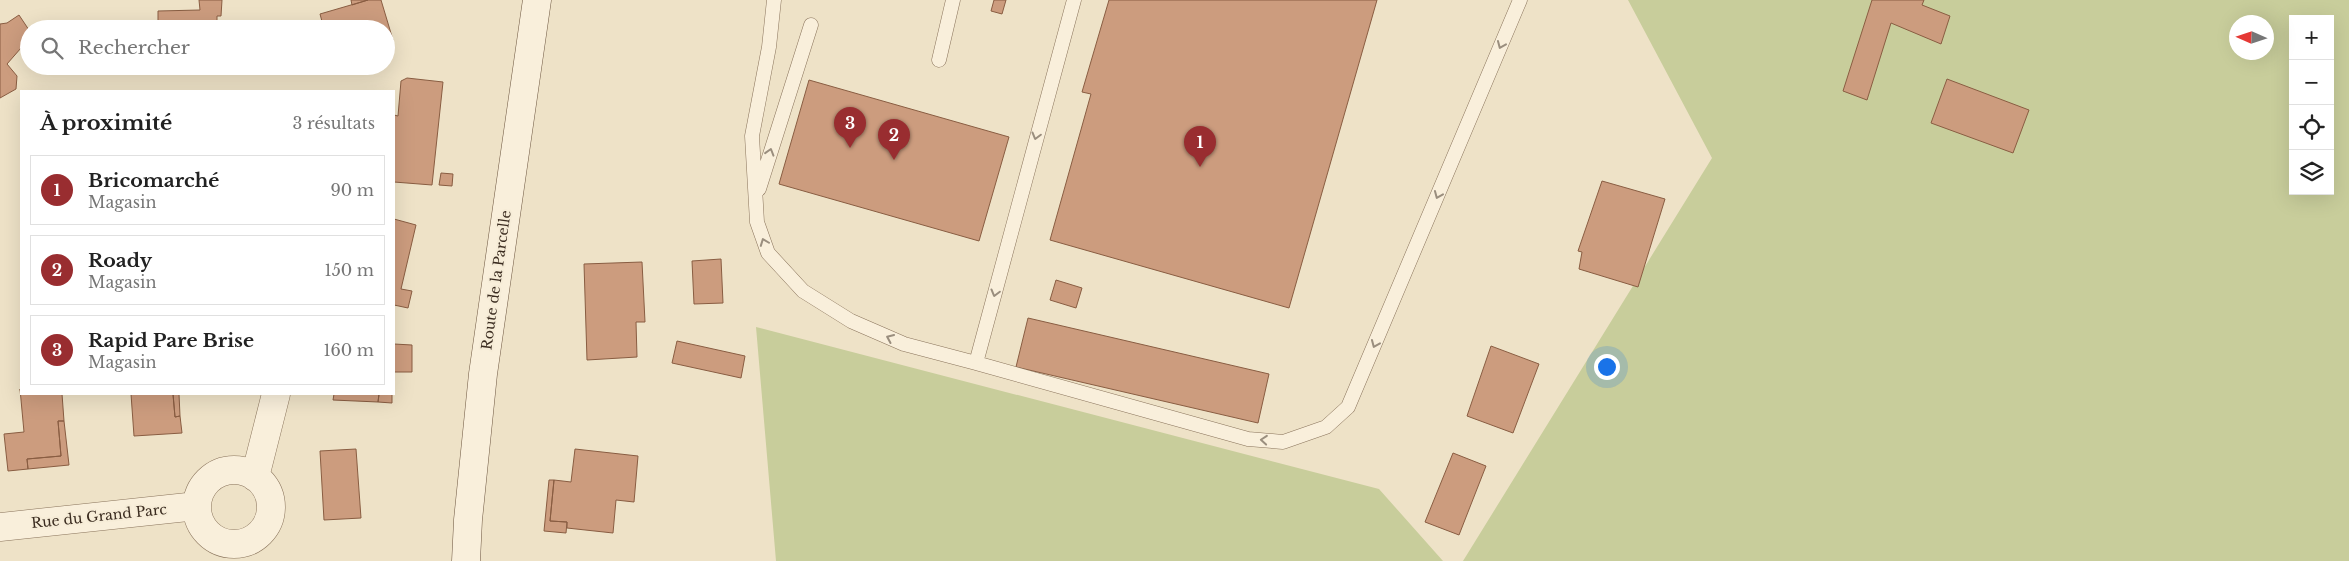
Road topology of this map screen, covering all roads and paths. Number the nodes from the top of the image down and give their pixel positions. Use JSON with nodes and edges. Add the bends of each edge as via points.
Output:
{"nodes":[{"id":1,"x":537,"y":0,"type":"edge"},
{"id":2,"x":774,"y":0,"type":"edge"},
{"id":3,"x":952,"y":0,"type":"edge"},
{"id":4,"x":1074,"y":0,"type":"edge"},
{"id":5,"x":1520,"y":0,"type":"edge"},
{"id":6,"x":810,"y":24,"type":"dead end"},
{"id":7,"x":939,"y":60,"type":"dead end"},
{"id":8,"x":756,"y":199,"type":"junction"},
{"id":9,"x":976,"y":363,"type":"junction"},
{"id":10,"x":276,"y":395,"type":"edge"},
{"id":11,"x":255,"y":477,"type":"junction"},
{"id":12,"x":197,"y":506,"type":"junction"},
{"id":13,"x":0,"y":527,"type":"edge"},
{"id":14,"x":238,"y":553,"type":"edge"},
{"id":15,"x":466,"y":561,"type":"edge"}],
"edges":[{"from":1,"to":15,"type":"main road","name":"Route de la Parcelle","via":[[483,374]]},
{"from":2,"to":8,"type":"lane","via":[[769,47],[752,136]]},
{"from":3,"to":7,"type":"lane"},
{"from":4,"to":9,"type":"lane","one_way":true},
{"from":5,"to":9,"type":"lane","one_way":true,"via":[[1348,407],[1326,427],[1283,442],[1248,438]]},
{"from":8,"to":6,"type":"lane","one_way":true},
{"from":9,"to":8,"type":"lane","one_way":true,"via":[[904,344],[851,321],[803,290],[768,253],[757,222]]},
{"from":10,"to":11,"type":"main road"},
{"from":11,"to":12,"type":"main road","via":[[234,470],[223,472],[213,477],[200,494]]},
{"from":11,"to":14,"type":"main road","via":[[269,495],[269,519],[264,530]]},
{"from":12,"to":13,"type":"main road","name":"Rue du Grand Parc"},
{"from":12,"to":14,"type":"main road","via":[[198,517],[211,536]]}]}
